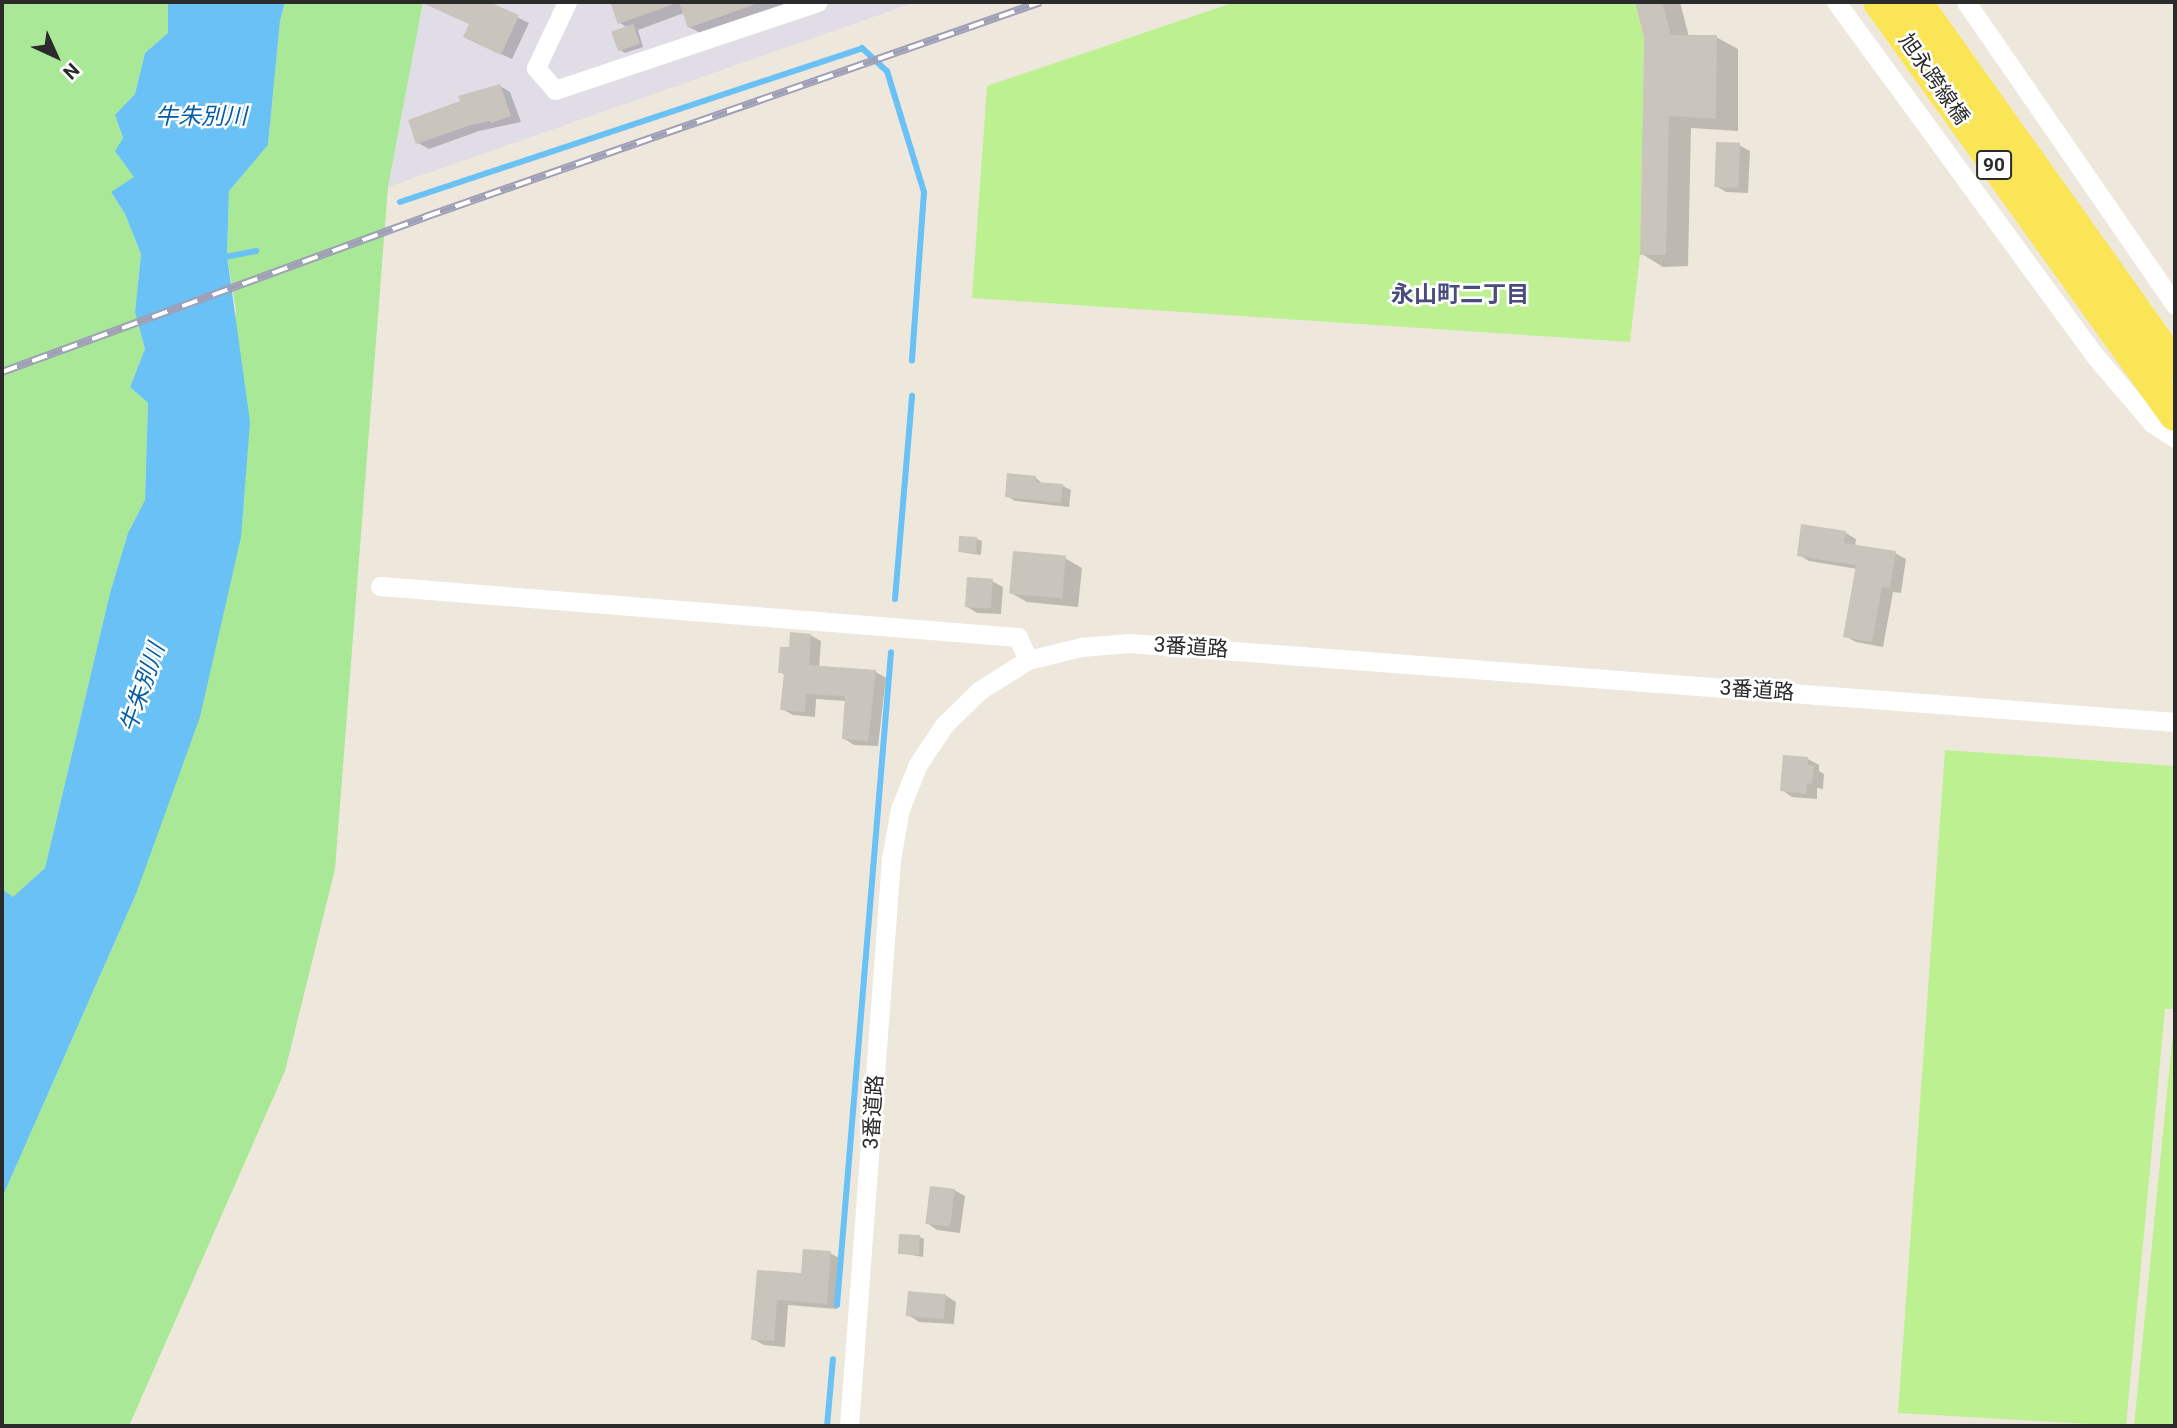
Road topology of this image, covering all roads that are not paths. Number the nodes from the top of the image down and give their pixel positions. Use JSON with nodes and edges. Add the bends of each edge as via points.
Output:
{"nodes":[{"id":1,"x":567,"y":2,"type":"edge"},
{"id":2,"x":818,"y":2,"type":"edge"},
{"id":3,"x":1836,"y":2,"type":"edge"},
{"id":4,"x":1879,"y":2,"type":"edge"},
{"id":5,"x":1916,"y":2,"type":"edge"},
{"id":6,"x":1966,"y":2,"type":"edge"},
{"id":7,"x":2175,"y":305,"type":"edge"},
{"id":8,"x":2175,"y":366,"type":"edge"},
{"id":9,"x":2175,"y":415,"type":"edge"},
{"id":10,"x":2175,"y":438,"type":"edge"},
{"id":11,"x":380,"y":586,"type":"dead end"},
{"id":12,"x":1028,"y":660,"type":"junction"},
{"id":13,"x":2175,"y":722,"type":"edge"},
{"id":14,"x":849,"y":1426,"type":"edge"}],
"edges":[{"from":1,"to":2,"type":"street","via":[[536,68],[555,90]]},
{"from":3,"to":10,"type":"street","via":[[2096,357],[2152,423]]},
{"from":4,"to":9,"type":"main road","name":"旭永跨線橋","number":"90"},
{"from":5,"to":8,"type":"main road","name":"旭永跨線橋","number":"90"},
{"from":6,"to":7,"type":"street"},
{"from":11,"to":12,"type":"street","via":[[1018,637]]},
{"from":12,"to":13,"type":"street","name":"3番道路","via":[[1080,647],[1129,643]]},
{"from":12,"to":14,"type":"street","name":"3番道路","via":[[980,690],[944,725],[918,764],[900,809],[891,859]]}]}
